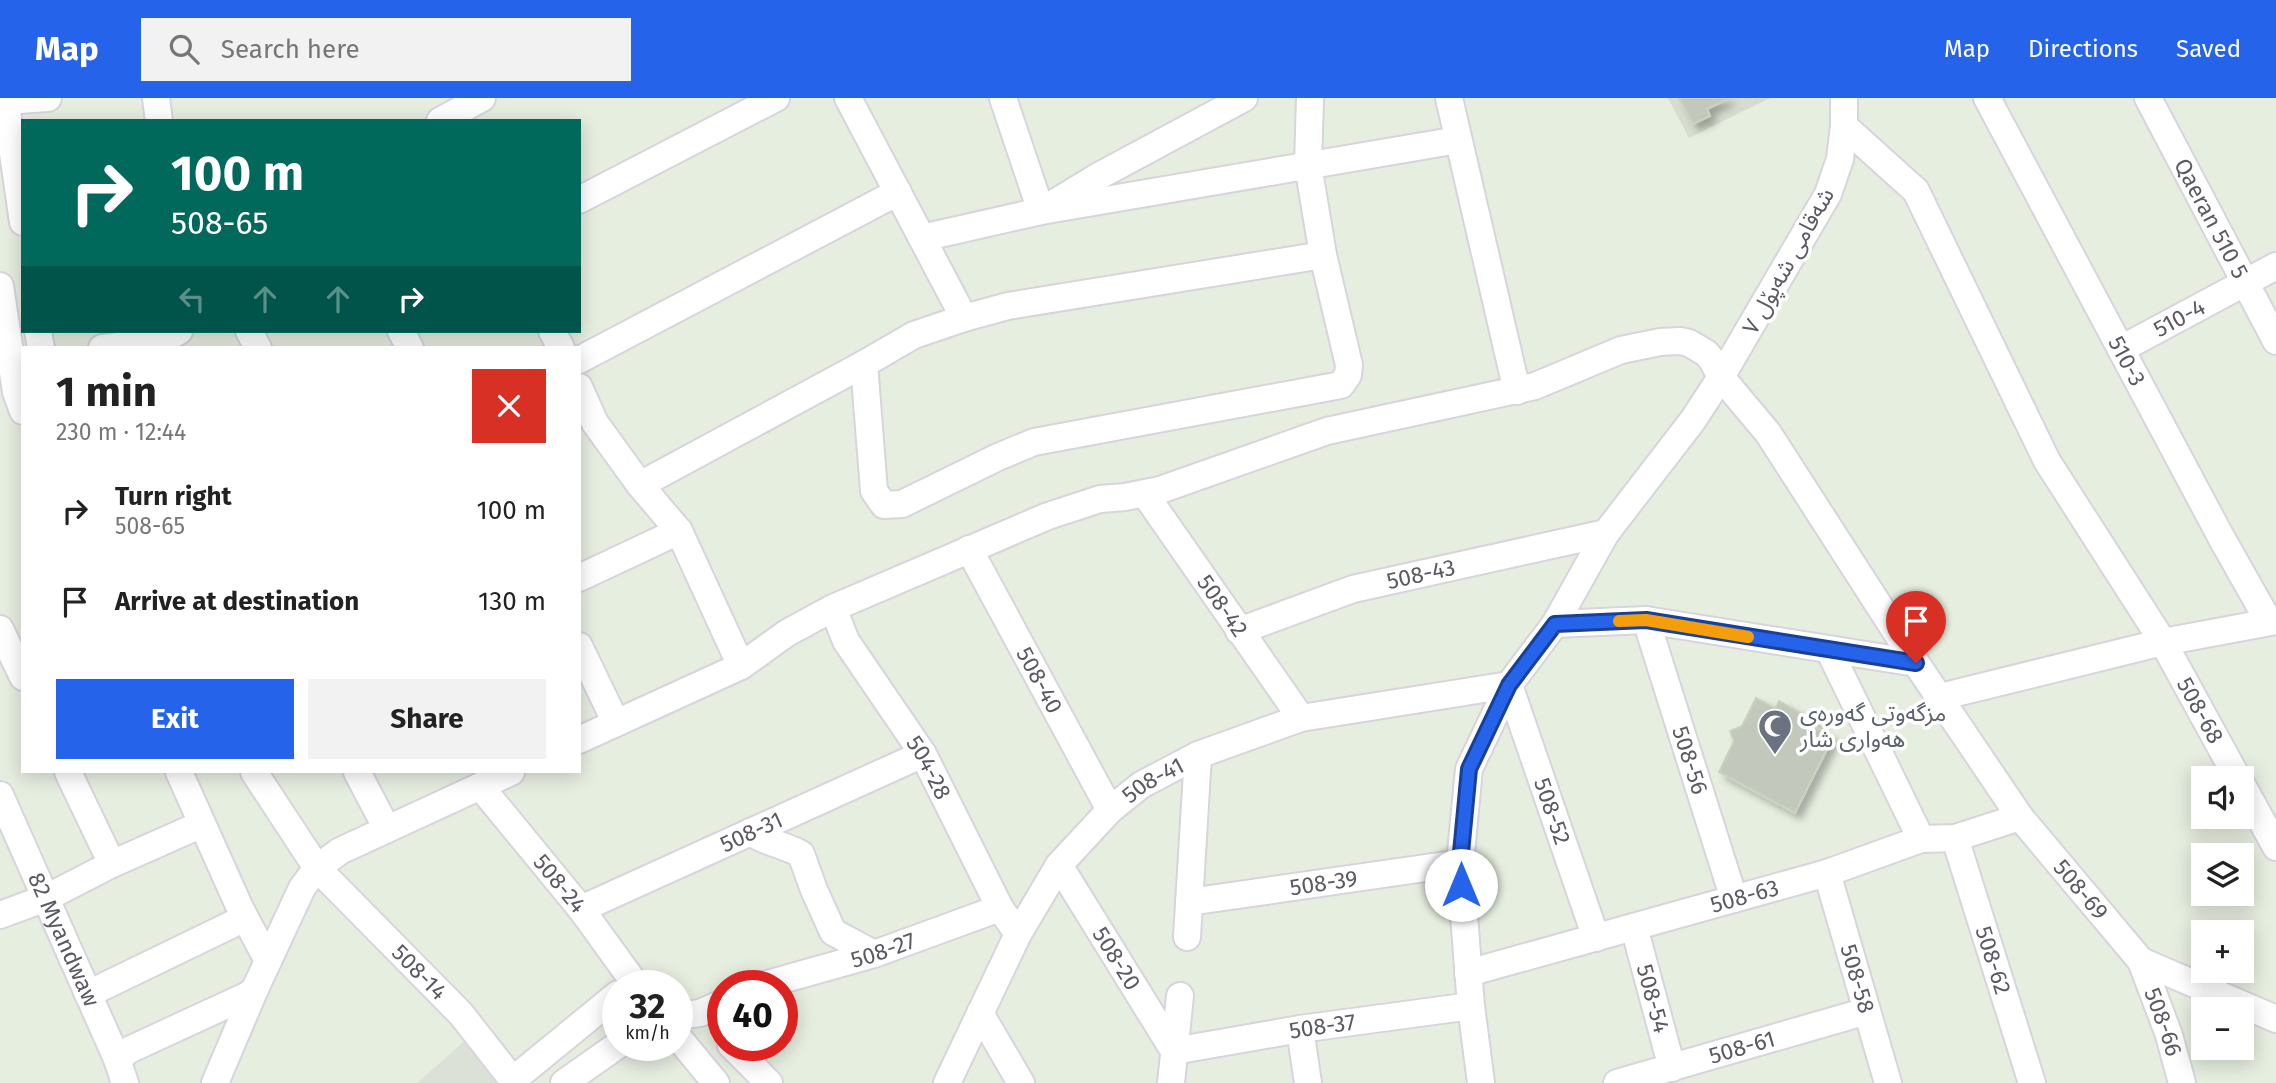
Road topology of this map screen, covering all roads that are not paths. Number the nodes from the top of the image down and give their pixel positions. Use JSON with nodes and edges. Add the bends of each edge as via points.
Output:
{"nodes":[{"id":1,"x":48,"y":98,"type":"edge"},
{"id":2,"x":156,"y":98,"type":"edge"},
{"id":3,"x":434,"y":98,"type":"edge"},
{"id":4,"x":482,"y":98,"type":"edge"},
{"id":5,"x":776,"y":98,"type":"edge"},
{"id":6,"x":848,"y":98,"type":"edge"},
{"id":7,"x":1003,"y":98,"type":"edge"},
{"id":8,"x":1244,"y":98,"type":"edge"},
{"id":9,"x":1310,"y":98,"type":"edge"},
{"id":10,"x":1449,"y":98,"type":"edge"},
{"id":11,"x":1844,"y":98,"type":"edge"},
{"id":12,"x":1987,"y":98,"type":"edge"},
{"id":13,"x":2148,"y":98,"type":"edge"},
{"id":14,"x":5,"y":99,"type":"edge"},
{"id":15,"x":159,"y":119,"type":"edge"},
{"id":16,"x":438,"y":119,"type":"edge"},
{"id":17,"x":442,"y":119,"type":"edge"},
{"id":18,"x":1844,"y":126,"type":"junction"},
{"id":19,"x":1458,"y":140,"type":"junction"},
{"id":20,"x":1308,"y":165,"type":"junction"},
{"id":21,"x":898,"y":192,"type":"junction"},
{"id":22,"x":581,"y":199,"type":"edge"},
{"id":23,"x":21,"y":208,"type":"edge"},
{"id":24,"x":1041,"y":211,"type":"junction"},
{"id":25,"x":922,"y":238,"type":"junction"},
{"id":26,"x":1323,"y":255,"type":"junction"},
{"id":27,"x":2276,"y":265,"type":"edge"},
{"id":28,"x":2245,"y":282,"type":"junction"},
{"id":29,"x":0,"y":286,"type":"edge"},
{"id":30,"x":964,"y":318,"type":"junction"},
{"id":31,"x":176,"y":333,"type":"edge"},
{"id":32,"x":4,"y":338,"type":"edge"},
{"id":33,"x":2276,"y":341,"type":"edge"},
{"id":34,"x":141,"y":346,"type":"edge"},
{"id":35,"x":2121,"y":349,"type":"junction"},
{"id":36,"x":581,"y":359,"type":"edge"},
{"id":37,"x":864,"y":365,"type":"junction"},
{"id":38,"x":1721,"y":377,"type":"junction"},
{"id":39,"x":1517,"y":391,"type":"junction"},
{"id":40,"x":581,"y":397,"type":"edge"},
{"id":41,"x":21,"y":406,"type":"edge"},
{"id":42,"x":587,"y":427,"type":"edge"},
{"id":43,"x":640,"y":485,"type":"junction"},
{"id":44,"x":1145,"y":494,"type":"junction"},
{"id":45,"x":679,"y":531,"type":"junction"},
{"id":46,"x":1606,"y":533,"type":"junction"},
{"id":47,"x":969,"y":549,"type":"junction"},
{"id":48,"x":581,"y":577,"type":"edge"},
{"id":49,"x":832,"y":608,"type":"junction"},
{"id":50,"x":1646,"y":620,"type":"junction"},
{"id":51,"x":2273,"y":622,"type":"edge"},
{"id":52,"x":1555,"y":624,"type":"junction"},
{"id":53,"x":0,"y":629,"type":"edge"},
{"id":54,"x":1239,"y":631,"type":"junction"},
{"id":55,"x":2163,"y":642,"type":"junction"},
{"id":56,"x":581,"y":650,"type":"edge"},
{"id":57,"x":1829,"y":650,"type":"junction"},
{"id":58,"x":1916,"y":663,"type":"junction"},
{"id":59,"x":741,"y":666,"type":"junction"},
{"id":60,"x":21,"y":673,"type":"edge"},
{"id":61,"x":1509,"y":685,"type":"junction"},
{"id":62,"x":1940,"y":697,"type":"junction"},
{"id":63,"x":1301,"y":718,"type":"junction"},
{"id":64,"x":616,"y":723,"type":"junction"},
{"id":65,"x":581,"y":739,"type":"edge"},
{"id":66,"x":923,"y":754,"type":"junction"},
{"id":67,"x":1198,"y":755,"type":"junction"},
{"id":68,"x":2231,"y":766,"type":"edge"},
{"id":69,"x":68,"y":773,"type":"edge"},
{"id":70,"x":179,"y":773,"type":"edge"},
{"id":71,"x":255,"y":773,"type":"edge"},
{"id":72,"x":358,"y":773,"type":"edge"},
{"id":73,"x":509,"y":773,"type":"edge"},
{"id":74,"x":480,"y":786,"type":"junction"},
{"id":75,"x":0,"y":796,"type":"edge"},
{"id":76,"x":2254,"y":807,"type":"edge"},
{"id":77,"x":1110,"y":810,"type":"junction"},
{"id":78,"x":2020,"y":817,"type":"junction"},
{"id":79,"x":202,"y":824,"type":"junction"},
{"id":80,"x":387,"y":829,"type":"junction"},
{"id":81,"x":750,"y":832,"type":"junction"},
{"id":82,"x":1955,"y":838,"type":"junction"},
{"id":83,"x":1921,"y":839,"type":"junction"},
{"id":84,"x":2276,"y":847,"type":"edge"},
{"id":85,"x":1460,"y":863,"type":"junction"},
{"id":86,"x":113,"y":864,"type":"junction"},
{"id":87,"x":1059,"y":864,"type":"junction"},
{"id":88,"x":317,"y":868,"type":"junction"},
{"id":89,"x":1827,"y":873,"type":"junction"},
{"id":90,"x":47,"y":898,"type":"junction"},
{"id":91,"x":1734,"y":899,"type":"junction"},
{"id":92,"x":1189,"y":902,"type":"junction"},
{"id":93,"x":1000,"y":908,"type":"junction"},
{"id":94,"x":581,"y":909,"type":"junction"},
{"id":95,"x":0,"y":915,"type":"edge"},
{"id":96,"x":245,"y":918,"type":"junction"},
{"id":97,"x":1634,"y":927,"type":"junction"},
{"id":98,"x":1018,"y":934,"type":"junction"},
{"id":99,"x":1187,"y":937,"type":"dead end"},
{"id":100,"x":1596,"y":937,"type":"junction"},
{"id":101,"x":874,"y":954,"type":"junction"},
{"id":102,"x":268,"y":961,"type":"junction"},
{"id":103,"x":2141,"y":961,"type":"junction"},
{"id":104,"x":619,"y":970,"type":"edge"},
{"id":105,"x":1468,"y":973,"type":"junction"},
{"id":106,"x":798,"y":975,"type":"edge"},
{"id":107,"x":255,"y":989,"type":"junction"},
{"id":108,"x":88,"y":994,"type":"junction"},
{"id":109,"x":1180,"y":996,"type":"dead end"},
{"id":110,"x":1471,"y":1006,"type":"junction"},
{"id":111,"x":602,"y":1009,"type":"edge"},
{"id":112,"x":1867,"y":1011,"type":"junction"},
{"id":113,"x":980,"y":1013,"type":"junction"},
{"id":114,"x":2276,"y":1019,"type":"edge"},
{"id":115,"x":1300,"y":1029,"type":"junction"},
{"id":116,"x":1174,"y":1051,"type":"junction"},
{"id":117,"x":602,"y":1056,"type":"edge"},
{"id":118,"x":691,"y":1061,"type":"edge"},
{"id":119,"x":747,"y":1061,"type":"edge"},
{"id":120,"x":1672,"y":1068,"type":"junction"},
{"id":121,"x":121,"y":1071,"type":"edge"},
{"id":122,"x":700,"y":1078,"type":"edge"},
{"id":123,"x":514,"y":1082,"type":"edge"},
{"id":124,"x":215,"y":1083,"type":"edge"},
{"id":125,"x":564,"y":1083,"type":"edge"},
{"id":126,"x":769,"y":1083,"type":"edge"},
{"id":127,"x":947,"y":1083,"type":"edge"},
{"id":128,"x":1021,"y":1083,"type":"edge"},
{"id":129,"x":1171,"y":1083,"type":"edge"},
{"id":130,"x":1308,"y":1083,"type":"edge"},
{"id":131,"x":1481,"y":1083,"type":"edge"},
{"id":132,"x":1617,"y":1083,"type":"edge"},
{"id":133,"x":1888,"y":1083,"type":"edge"},
{"id":134,"x":2032,"y":1083,"type":"edge"},
{"id":135,"x":2182,"y":1083,"type":"edge"}],
"edges":[{"from":1,"to":14,"type":"street"},
{"from":2,"to":15,"type":"street"},
{"from":3,"to":16,"type":"street"},
{"from":4,"to":17,"type":"street"},
{"from":5,"to":22,"type":"street"},
{"from":6,"to":21,"type":"street"},
{"from":7,"to":24,"type":"street"},
{"from":8,"to":24,"type":"street"},
{"from":9,"to":20,"type":"street"},
{"from":10,"to":19,"type":"street"},
{"from":11,"to":18,"type":"street","name":"شەقامی شەپۆل ٧"},
{"from":12,"to":35,"type":"street","name":"510-3"},
{"from":13,"to":28,"type":"street","name":"Qaeran 510 5"},
{"from":14,"to":23,"type":"street"},
{"from":18,"to":38,"type":"street","name":"شەقامی شەپۆل ٧","via":[[1840,159],[1828,194]]},
{"from":18,"to":55,"type":"street","name":"508-68","via":[[1916,191],[2046,461]]},
{"from":19,"to":20,"type":"street"},
{"from":19,"to":39,"type":"street"},
{"from":20,"to":24,"type":"street"},
{"from":20,"to":26,"type":"street"},
{"from":21,"to":25,"type":"street"},
{"from":21,"to":36,"type":"street"},
{"from":24,"to":25,"type":"street"},
{"from":25,"to":30,"type":"street"},
{"from":26,"to":30,"type":"street","via":[[1009,306]]},
{"from":26,"to":37,"type":"street","via":[[1349,365],[1340,385],[1034,442],[902,504],[884,505],[874,491]]},
{"from":27,"to":28,"type":"street","name":"510-4"},
{"from":28,"to":33,"type":"street","name":"Qaeran 510 5"},
{"from":28,"to":35,"type":"street","name":"510-4"},
{"from":29,"to":32,"type":"street"},
{"from":30,"to":37,"type":"street","via":[[914,335]]},
{"from":31,"to":34,"type":"street"},
{"from":32,"to":41,"type":"street"},
{"from":35,"to":51,"type":"street","name":"510-3"},
{"from":37,"to":43,"type":"street"},
{"from":38,"to":39,"type":"street","name":"508-69","via":[[1698,347],[1680,341],[1660,342],[1621,349]]},
{"from":38,"to":46,"type":"street","name":"شەقامی شەپۆل ٧"},
{"from":38,"to":58,"type":"street","name":"508-69","via":[[1768,433]]},
{"from":39,"to":44,"type":"street","name":"508-69","via":[[1327,431]]},
{"from":40,"to":42,"type":"street"},
{"from":42,"to":43,"type":"street"},
{"from":43,"to":45,"type":"street"},
{"from":44,"to":47,"type":"street","name":"508-69","via":[[1088,502]]},
{"from":44,"to":54,"type":"street","name":"508-42"},
{"from":45,"to":48,"type":"street"},
{"from":45,"to":59,"type":"street"},
{"from":46,"to":52,"type":"street","name":"شەقامی شەپۆل ٧"},
{"from":46,"to":54,"type":"street","name":"508-43","via":[[1353,589]]},
{"from":47,"to":49,"type":"street","name":"508-69"},
{"from":47,"to":77,"type":"street","name":"508-40"},
{"from":49,"to":59,"type":"street","name":"508-69"},
{"from":49,"to":66,"type":"street","name":"504-28","via":[[846,641]]},
{"from":50,"to":52,"type":"street"},
{"from":50,"to":57,"type":"street"},
{"from":50,"to":91,"type":"street","name":"508-56"},
{"from":51,"to":55,"type":"street"},
{"from":52,"to":61,"type":"street","name":"شەقامی شەپۆل ٧"},
{"from":53,"to":60,"type":"street"},
{"from":54,"to":63,"type":"street","name":"508-42"},
{"from":55,"to":62,"type":"street"},
{"from":55,"to":68,"type":"street","name":"508-68"},
{"from":56,"to":64,"type":"street"},
{"from":57,"to":58,"type":"street"},
{"from":57,"to":83,"type":"street"},
{"from":58,"to":62,"type":"street","name":"508-69"},
{"from":59,"to":64,"type":"street","name":"508-69"},
{"from":61,"to":63,"type":"street","name":"508-41"},
{"from":61,"to":85,"type":"street","name":"شەقامی شەپۆل ٧","via":[[1469,769]]},
{"from":61,"to":100,"type":"street","name":"508-52"},
{"from":62,"to":78,"type":"street","name":"508-69"},
{"from":63,"to":67,"type":"street","name":"508-41"},
{"from":64,"to":65,"type":"street","name":"508-69"},
{"from":66,"to":81,"type":"street","name":"508-31"},
{"from":66,"to":93,"type":"street","name":"504-28"},
{"from":67,"to":77,"type":"street","name":"508-41","via":[[1141,785]]},
{"from":67,"to":92,"type":"street"},
{"from":69,"to":86,"type":"street"},
{"from":70,"to":79,"type":"street"},
{"from":71,"to":88,"type":"street","name":"508-14"},
{"from":72,"to":80,"type":"street"},
{"from":73,"to":74,"type":"street"},
{"from":74,"to":80,"type":"street"},
{"from":74,"to":94,"type":"street","name":"508-24"},
{"from":75,"to":90,"type":"street","name":"82 Myandwaw"},
{"from":76,"to":84,"type":"street"},
{"from":77,"to":87,"type":"street","name":"508-41"},
{"from":78,"to":82,"type":"street","name":"508-63"},
{"from":78,"to":103,"type":"street","name":"508-69"},
{"from":79,"to":86,"type":"street"},
{"from":79,"to":96,"type":"street"},
{"from":80,"to":88,"type":"street"},
{"from":81,"to":94,"type":"street","name":"508-31"},
{"from":81,"to":101,"type":"street","via":[[801,854],[834,932]]},
{"from":82,"to":83,"type":"street","name":"508-63"},
{"from":82,"to":134,"type":"street","name":"508-62"},
{"from":83,"to":89,"type":"street","name":"508-63"},
{"from":85,"to":92,"type":"street","name":"508-39"},
{"from":85,"to":105,"type":"street","name":"شەقامی شەپۆل ٧"},
{"from":86,"to":90,"type":"street"},
{"from":87,"to":98,"type":"street","name":"508-41"},
{"from":87,"to":116,"type":"street","name":"508-20"},
{"from":88,"to":102,"type":"street","via":[[302,888]]},
{"from":88,"to":123,"type":"street","name":"508-14","via":[[461,1014]]},
{"from":89,"to":91,"type":"street","name":"508-63"},
{"from":89,"to":112,"type":"street","name":"508-58"},
{"from":90,"to":95,"type":"street"},
{"from":90,"to":108,"type":"street","name":"82 Myandwaw"},
{"from":91,"to":97,"type":"street","name":"508-63"},
{"from":92,"to":99,"type":"street"},
{"from":93,"to":98,"type":"street","name":"504-28"},
{"from":93,"to":101,"type":"street","name":"508-27"},
{"from":94,"to":104,"type":"street","name":"508-24"},
{"from":96,"to":102,"type":"street"},
{"from":96,"to":108,"type":"street"},
{"from":97,"to":100,"type":"street","name":"508-63"},
{"from":97,"to":120,"type":"street","name":"508-54"},
{"from":98,"to":113,"type":"street","name":"508-41"},
{"from":100,"to":105,"type":"street","name":"508-63"},
{"from":101,"to":106,"type":"street","name":"508-27"},
{"from":102,"to":107,"type":"street"},
{"from":103,"to":114,"type":"street","name":"508-69"},
{"from":103,"to":135,"type":"street","name":"508-66"},
{"from":105,"to":110,"type":"street","name":"شەقامی شەپۆل ٧"},
{"from":107,"to":121,"type":"street","via":[[129,1050]]},
{"from":107,"to":124,"type":"street"},
{"from":108,"to":121,"type":"street","name":"82 Myandwaw"},
{"from":109,"to":116,"type":"street"},
{"from":110,"to":115,"type":"street","name":"508-37"},
{"from":110,"to":131,"type":"street","name":"شەقامی شەپۆل ٧"},
{"from":111,"to":123,"type":"street"},
{"from":112,"to":120,"type":"street","name":"508-61"},
{"from":112,"to":133,"type":"street","name":"508-58"},
{"from":113,"to":127,"type":"street","name":"508-41"},
{"from":113,"to":128,"type":"street"},
{"from":115,"to":116,"type":"street","name":"508-37"},
{"from":115,"to":130,"type":"street"},
{"from":116,"to":129,"type":"street"},
{"from":117,"to":125,"type":"street"},
{"from":118,"to":122,"type":"street"},
{"from":119,"to":126,"type":"street"},
{"from":120,"to":132,"type":"street","name":"508-61"}]}
